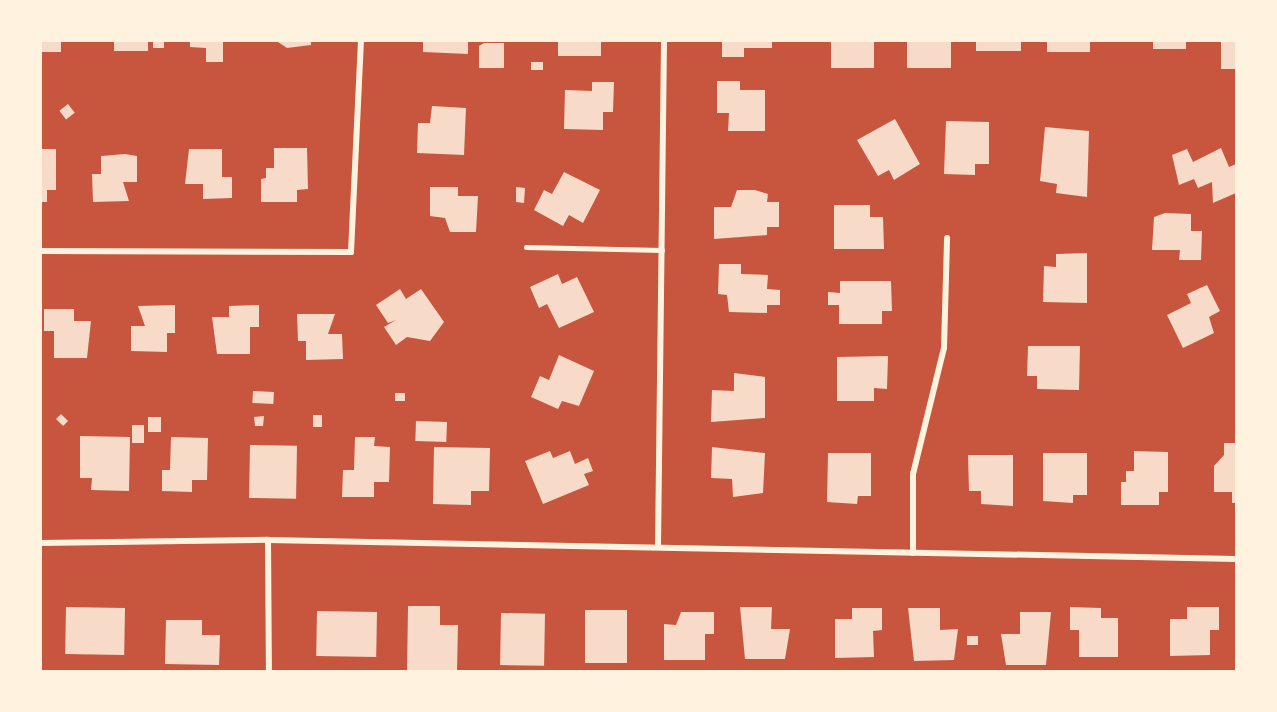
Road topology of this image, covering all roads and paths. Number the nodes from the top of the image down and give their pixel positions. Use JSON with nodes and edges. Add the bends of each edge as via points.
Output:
{"nodes":[{"id":1,"x":362,"y":40,"type":"edge"},
{"id":2,"x":664,"y":40,"type":"edge"},
{"id":3,"x":947,"y":238,"type":"dead end"},
{"id":4,"x":526,"y":247,"type":"dead end"},
{"id":5,"x":662,"y":250,"type":"junction"},
{"id":6,"x":40,"y":251,"type":"edge"},
{"id":7,"x":268,"y":540,"type":"junction"},
{"id":8,"x":40,"y":543,"type":"edge"},
{"id":9,"x":658,"y":547,"type":"junction"},
{"id":10,"x":913,"y":553,"type":"junction"},
{"id":11,"x":1236,"y":559,"type":"edge"},
{"id":12,"x":269,"y":672,"type":"edge"}],
"edges":[{"from":1,"to":6,"type":"street","via":[[351,252]]},
{"from":2,"to":5,"type":"street"},
{"from":3,"to":10,"type":"street","via":[[944,348],[913,474]]},
{"from":4,"to":5,"type":"lane"},
{"from":5,"to":9,"type":"street"},
{"from":7,"to":8,"type":"street"},
{"from":7,"to":9,"type":"street"},
{"from":7,"to":12,"type":"street"},
{"from":9,"to":10,"type":"street"},
{"from":10,"to":11,"type":"street"}]}
